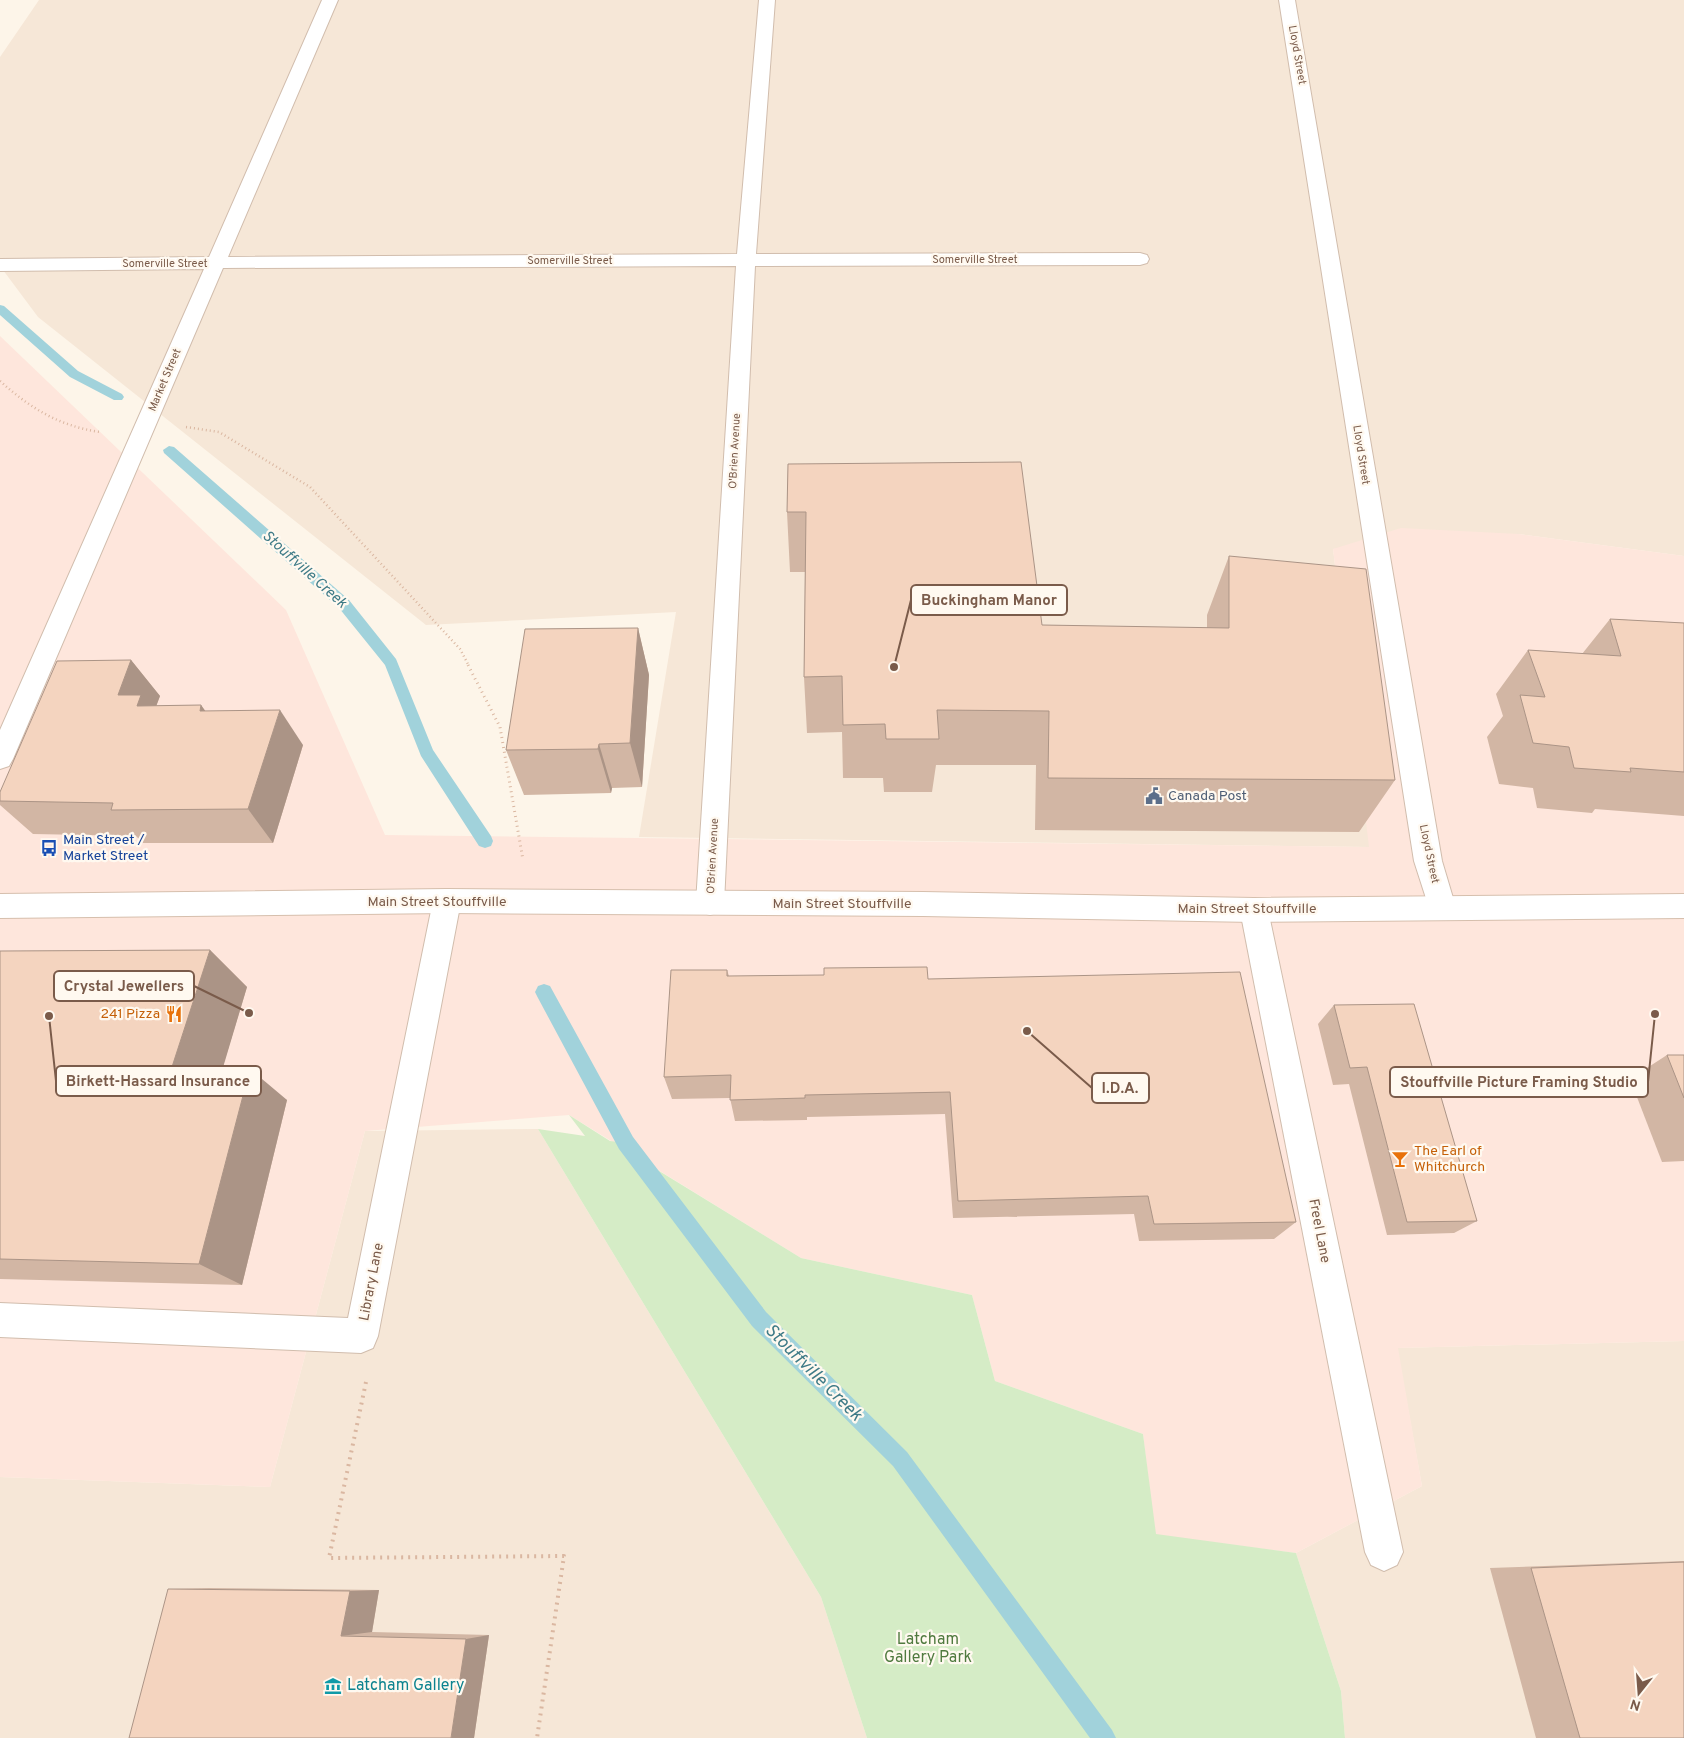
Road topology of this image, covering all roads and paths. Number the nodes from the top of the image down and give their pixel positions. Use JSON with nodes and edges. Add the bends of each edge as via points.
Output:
{"nodes":[{"id":1,"x":330,"y":0,"type":"edge"},
{"id":2,"x":767,"y":0,"type":"edge"},
{"id":3,"x":1287,"y":0,"type":"edge"},
{"id":4,"x":1140,"y":259,"type":"dead end"},
{"id":5,"x":746,"y":261,"type":"junction"},
{"id":6,"x":215,"y":263,"type":"junction"},
{"id":7,"x":0,"y":265,"type":"edge"},
{"id":8,"x":0,"y":381,"type":"edge"},
{"id":9,"x":145,"y":426,"type":"junction"},
{"id":10,"x":0,"y":759,"type":"edge"},
{"id":11,"x":523,"y":861,"type":"dead end"},
{"id":12,"x":447,"y":901,"type":"junction"},
{"id":13,"x":710,"y":903,"type":"junction"},
{"id":14,"x":0,"y":906,"type":"edge"},
{"id":15,"x":1684,"y":906,"type":"edge"},
{"id":16,"x":1442,"y":908,"type":"junction"},
{"id":17,"x":1254,"y":910,"type":"junction"},
{"id":18,"x":0,"y":1320,"type":"edge"},
{"id":19,"x":362,"y":1336,"type":"junction"},
{"id":20,"x":1384,"y":1552,"type":"dead end"},
{"id":21,"x":537,"y":1738,"type":"edge"}],
"edges":[{"from":1,"to":6,"type":"street","name":"Market Street"},
{"from":2,"to":5,"type":"street","name":"O'Brien Avenue"},
{"from":3,"to":16,"type":"street","name":"Lloyd Street","via":[[1428,861]]},
{"from":4,"to":5,"type":"street","name":"Somerville Street"},
{"from":5,"to":6,"type":"street","name":"Somerville Street"},
{"from":5,"to":13,"type":"street","name":"O'Brien Avenue"},
{"from":6,"to":7,"type":"street","name":"Somerville Street"},
{"from":6,"to":9,"type":"street","name":"Market Street"},
{"from":8,"to":9,"type":"path","via":[[21,401],[51,421],[99,432]]},
{"from":9,"to":10,"type":"street","name":"Market Street"},
{"from":9,"to":11,"type":"path","via":[[170,424],[219,432],[310,488],[460,649],[500,727]]},
{"from":12,"to":13,"type":"street","name":"Main Street Stouffville"},
{"from":12,"to":14,"type":"street","name":"Main Street Stouffville"},
{"from":12,"to":19,"type":"street","name":"Library Lane"},
{"from":13,"to":17,"type":"street","name":"Main Street Stouffville"},
{"from":15,"to":16,"type":"street","name":"Main Street Stouffville"},
{"from":16,"to":17,"type":"street","name":"Main Street Stouffville"},
{"from":17,"to":20,"type":"street","name":"Freel Lane"},
{"from":18,"to":19,"type":"street","name":"Library Lane"},
{"from":19,"to":21,"type":"path","via":[[368,1374],[330,1558],[564,1556]]}]}
